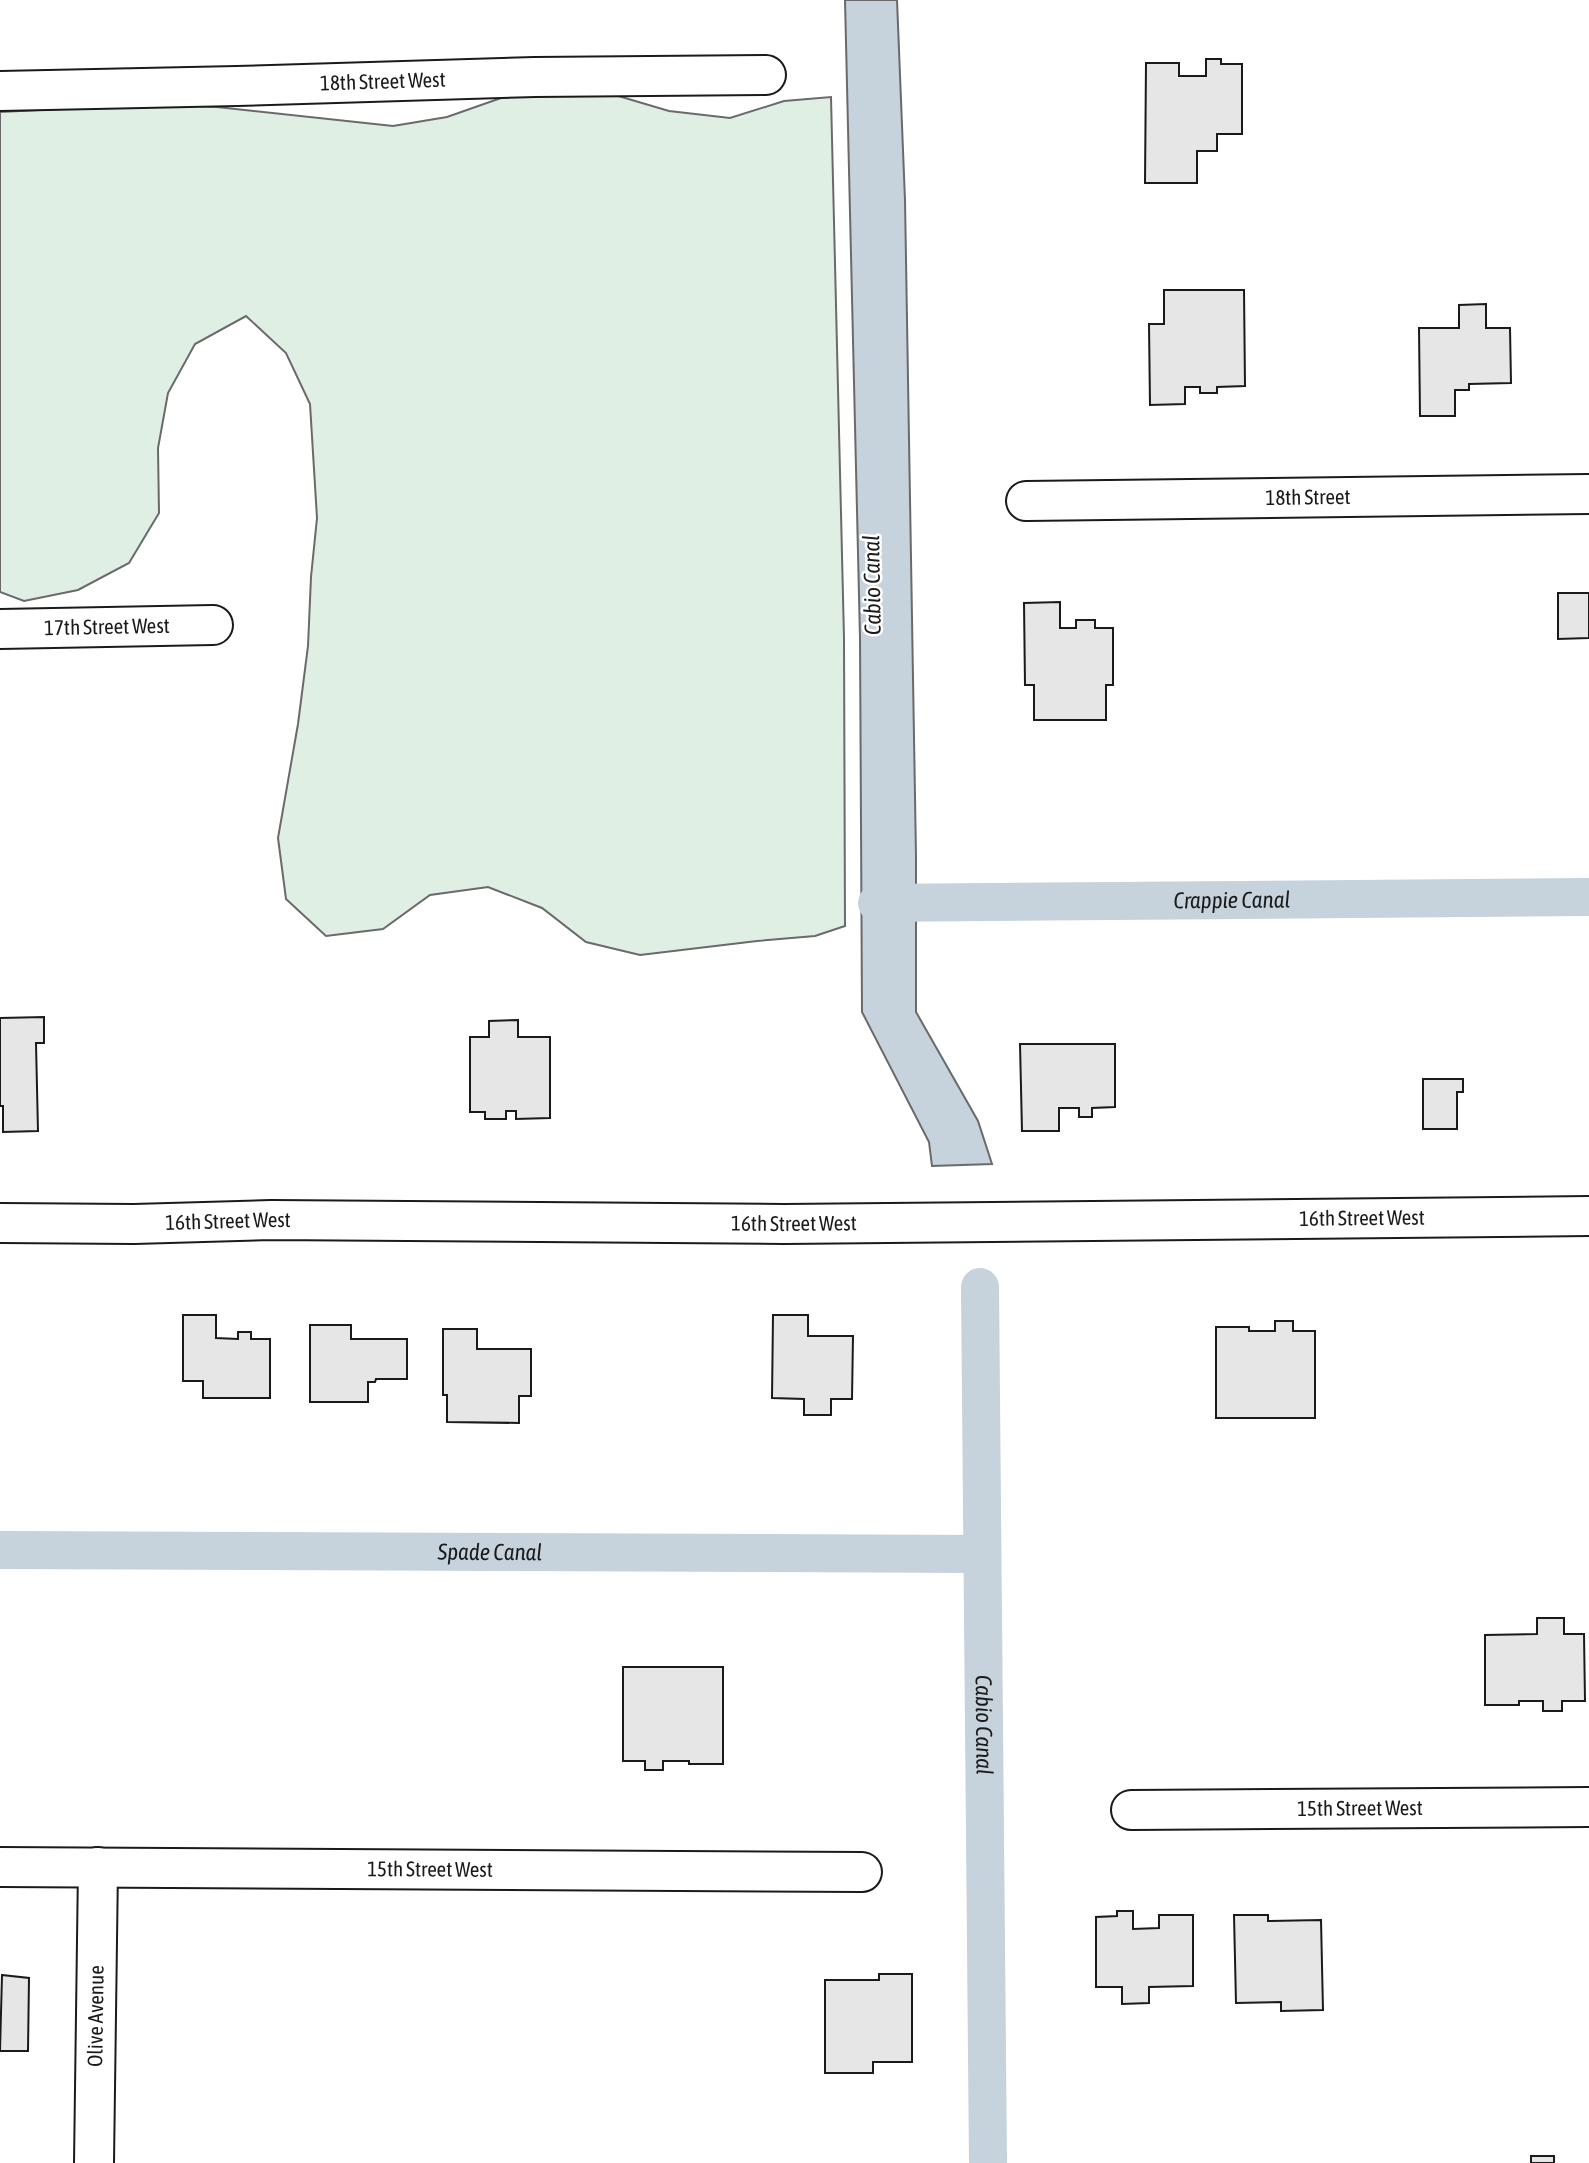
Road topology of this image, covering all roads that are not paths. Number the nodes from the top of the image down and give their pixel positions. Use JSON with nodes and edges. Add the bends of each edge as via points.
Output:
{"nodes":[{"id":1,"x":766,"y":75,"type":"dead end"},
{"id":2,"x":0,"y":91,"type":"edge"},
{"id":3,"x":1589,"y":494,"type":"edge"},
{"id":4,"x":1026,"y":501,"type":"dead end"},
{"id":5,"x":213,"y":625,"type":"dead end"},
{"id":6,"x":0,"y":629,"type":"edge"},
{"id":7,"x":1589,"y":1216,"type":"edge"},
{"id":8,"x":0,"y":1223,"type":"edge"},
{"id":9,"x":1589,"y":1807,"type":"edge"},
{"id":10,"x":1131,"y":1810,"type":"dead end"},
{"id":11,"x":0,"y":1867,"type":"edge"},
{"id":12,"x":97,"y":1867,"type":"junction"},
{"id":13,"x":862,"y":1872,"type":"dead end"},
{"id":14,"x":94,"y":2163,"type":"edge"}],
"edges":[{"from":1,"to":2,"type":"street","name":"18th Street West","via":[[535,76]]},
{"from":3,"to":4,"type":"street","name":"18th Street"},
{"from":5,"to":6,"type":"street","name":"17th Street West"},
{"from":7,"to":8,"type":"street","name":"16th Street West","via":[[784,1224]]},
{"from":9,"to":10,"type":"street","name":"15th Street West"},
{"from":11,"to":12,"type":"street","name":"15th Street West"},
{"from":12,"to":13,"type":"street","name":"15th Street West"},
{"from":12,"to":14,"type":"street","name":"Olive Avenue"}]}
